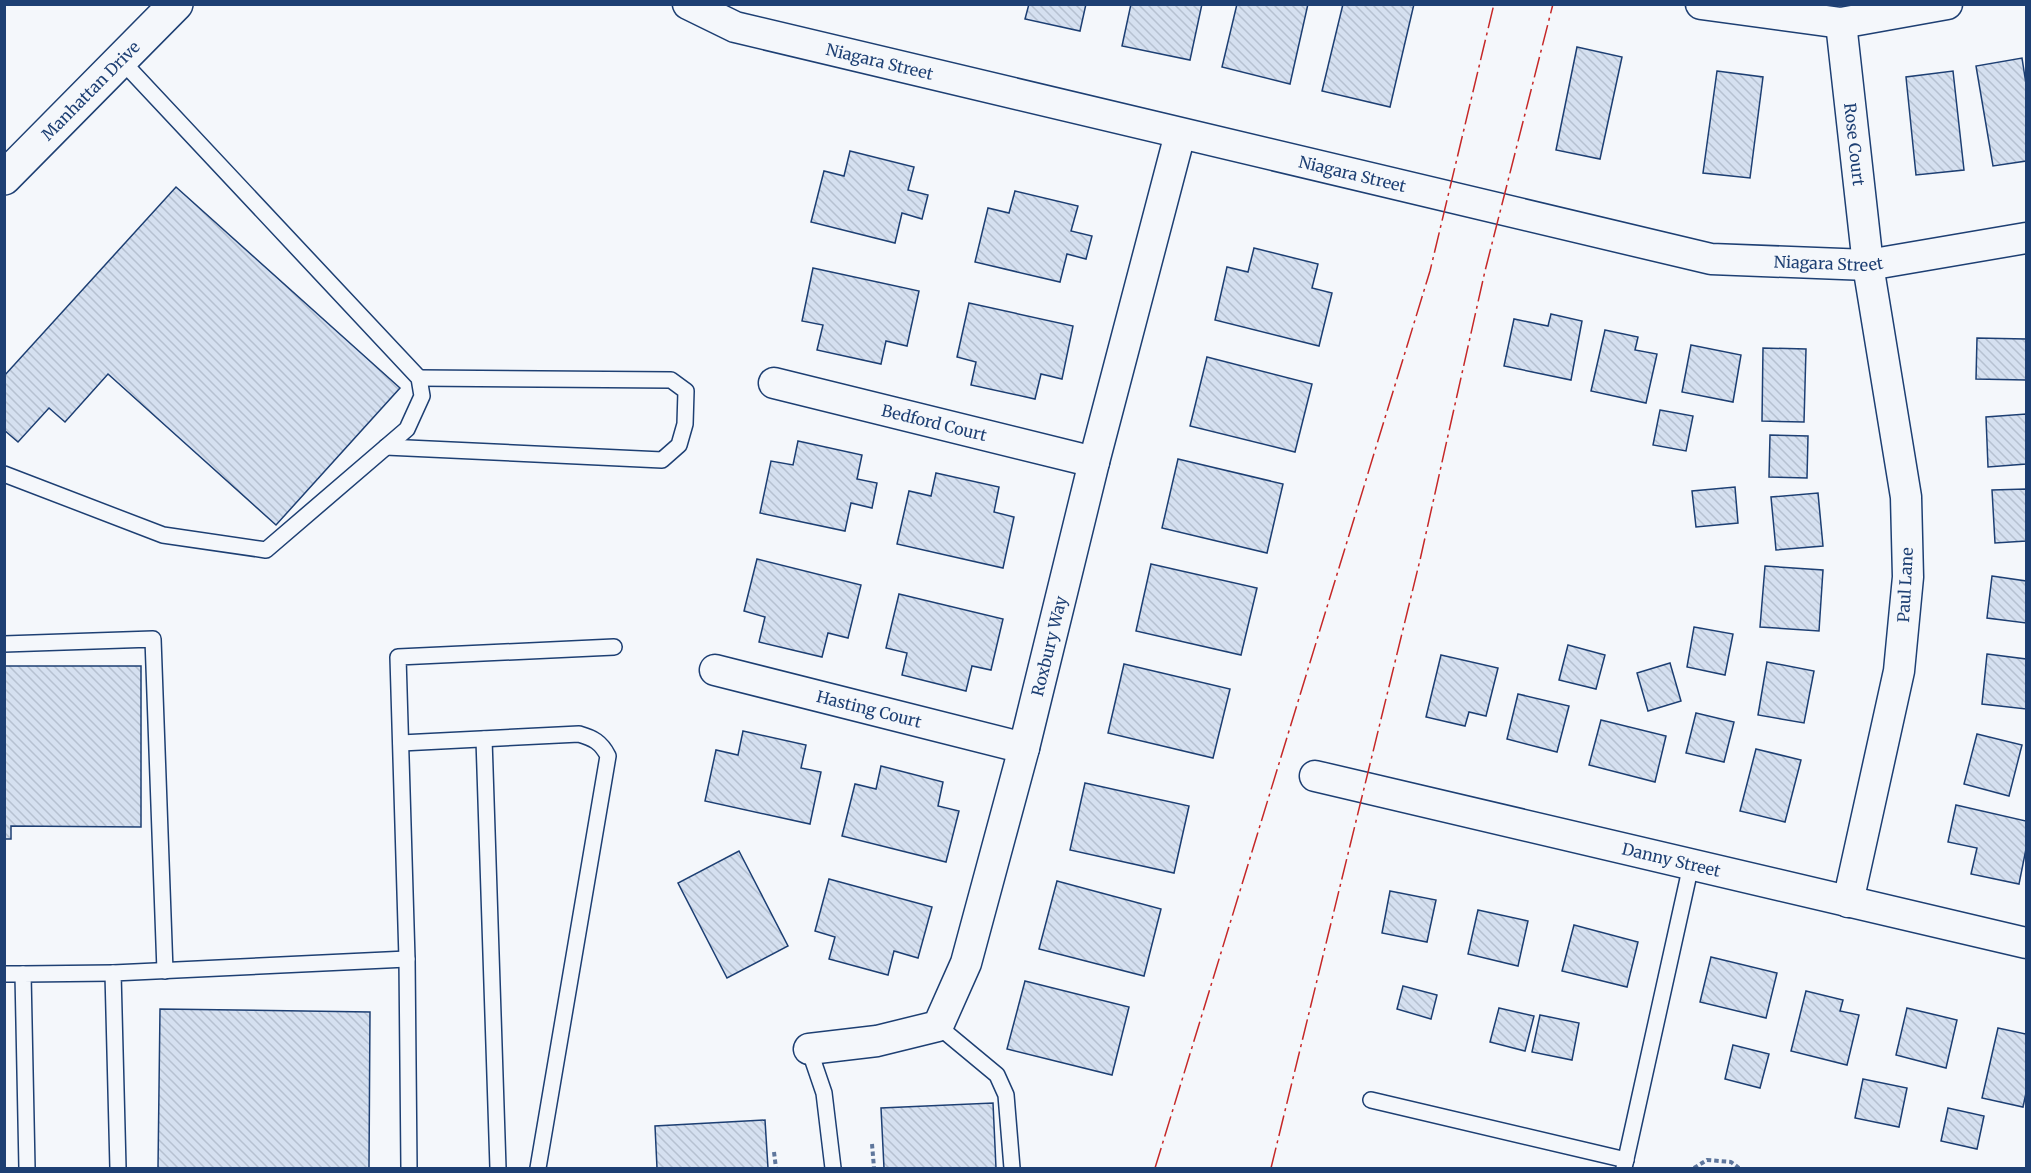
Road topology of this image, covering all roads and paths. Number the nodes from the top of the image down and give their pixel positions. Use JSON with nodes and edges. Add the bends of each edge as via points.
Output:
{"nodes":[{"id":1,"x":176,"y":4,"type":"edge"},
{"id":2,"x":688,"y":4,"type":"edge"},
{"id":3,"x":1701,"y":4,"type":"edge"},
{"id":4,"x":1947,"y":4,"type":"edge"},
{"id":5,"x":1841,"y":23,"type":"junction"},
{"id":6,"x":121,"y":60,"type":"junction"},
{"id":7,"x":1180,"y":134,"type":"junction"},
{"id":8,"x":4,"y":178,"type":"edge"},
{"id":9,"x":2026,"y":238,"type":"edge"},
{"id":10,"x":1869,"y":265,"type":"junction"},
{"id":11,"x":419,"y":378,"type":"junction"},
{"id":12,"x":774,"y":383,"type":"dead end"},
{"id":13,"x":386,"y":447,"type":"junction"},
{"id":14,"x":1094,"y":462,"type":"junction"},
{"id":15,"x":4,"y":474,"type":"edge"},
{"id":16,"x":4,"y":644,"type":"edge"},
{"id":17,"x":614,"y":646,"type":"dead end"},
{"id":18,"x":715,"y":670,"type":"dead end"},
{"id":19,"x":484,"y":739,"type":"junction"},
{"id":20,"x":401,"y":743,"type":"junction"},
{"id":21,"x":1024,"y":748,"type":"junction"},
{"id":22,"x":1316,"y":776,"type":"dead end"},
{"id":23,"x":1691,"y":865,"type":"junction"},
{"id":24,"x":1848,"y":902,"type":"junction"},
{"id":25,"x":2026,"y":943,"type":"edge"},
{"id":26,"x":407,"y":959,"type":"junction"},
{"id":27,"x":165,"y":971,"type":"junction"},
{"id":28,"x":113,"y":973,"type":"junction"},
{"id":29,"x":23,"y":974,"type":"junction"},
{"id":30,"x":4,"y":975,"type":"edge"},
{"id":31,"x":938,"y":1026,"type":"junction"},
{"id":32,"x":809,"y":1049,"type":"joint"},
{"id":33,"x":1371,"y":1100,"type":"dead end"},
{"id":34,"x":872,"y":1144,"type":"dead end"},
{"id":35,"x":774,"y":1152,"type":"dead end"},
{"id":36,"x":1625,"y":1164,"type":"edge"},
{"id":37,"x":27,"y":1168,"type":"edge"},
{"id":38,"x":118,"y":1168,"type":"edge"},
{"id":39,"x":409,"y":1168,"type":"edge"},
{"id":40,"x":498,"y":1168,"type":"edge"},
{"id":41,"x":538,"y":1168,"type":"edge"},
{"id":42,"x":776,"y":1168,"type":"edge"},
{"id":43,"x":833,"y":1168,"type":"edge"},
{"id":44,"x":874,"y":1168,"type":"edge"},
{"id":45,"x":1012,"y":1168,"type":"edge"},
{"id":46,"x":1694,"y":1168,"type":"edge"},
{"id":47,"x":1739,"y":1168,"type":"edge"}],
"edges":[{"from":1,"to":6,"type":"street","name":"Manhattan Drive"},
{"from":2,"to":7,"type":"street","name":"Niagara Street","via":[[735,27]]},
{"from":3,"to":5,"type":"street"},
{"from":4,"to":5,"type":"street"},
{"from":5,"to":10,"type":"street","name":"Rose Court"},
{"from":6,"to":8,"type":"street","name":"Manhattan Drive"},
{"from":6,"to":11,"type":"lane"},
{"from":7,"to":10,"type":"street","name":"Niagara Street","via":[[1711,259]]},
{"from":7,"to":14,"type":"street","name":"Roxbury Way"},
{"from":9,"to":10,"type":"street","name":"Niagara Street"},
{"from":10,"to":24,"type":"street","name":"Paul Lane","via":[[1906,497],[1908,577],[1899,671]]},
{"from":11,"to":13,"type":"lane","via":[[422,396],[407,429]]},
{"from":11,"to":13,"type":"lane","via":[[671,380],[686,391],[685,424],[680,445],[662,460]]},
{"from":12,"to":14,"type":"street","name":"Bedford Court"},
{"from":13,"to":15,"type":"lane","via":[[266,550],[164,535]]},
{"from":14,"to":21,"type":"street","name":"Roxbury Way"},
{"from":16,"to":27,"type":"lane","via":[[153,639]]},
{"from":17,"to":20,"type":"lane","via":[[398,657]]},
{"from":18,"to":21,"type":"street","name":"Hasting Court"},
{"from":19,"to":20,"type":"lane"},
{"from":19,"to":40,"type":"lane"},
{"from":19,"to":41,"type":"lane","via":[[579,734],[603,746],[608,756]]},
{"from":20,"to":26,"type":"lane"},
{"from":21,"to":31,"type":"street","name":"Roxbury Way","via":[[966,963]]},
{"from":22,"to":23,"type":"street","name":"Danny Street"},
{"from":23,"to":24,"type":"street","name":"Danny Street"},
{"from":23,"to":36,"type":"lane"},
{"from":24,"to":25,"type":"street","name":"Danny Street"},
{"from":26,"to":27,"type":"lane"},
{"from":26,"to":39,"type":"lane"},
{"from":27,"to":28,"type":"lane"},
{"from":28,"to":29,"type":"lane"},
{"from":28,"to":38,"type":"lane"},
{"from":29,"to":30,"type":"lane"},
{"from":29,"to":37,"type":"lane"},
{"from":31,"to":32,"type":"street","via":[[877,1041]]},
{"from":31,"to":45,"type":"lane","via":[[997,1075],[1006,1095]]},
{"from":32,"to":43,"type":"lane","via":[[824,1093]]},
{"from":33,"to":36,"type":"lane"},
{"from":34,"to":44,"type":"path"},
{"from":35,"to":42,"type":"path"},
{"from":46,"to":47,"type":"path","via":[[1707,1160],[1731,1162]]}]}
